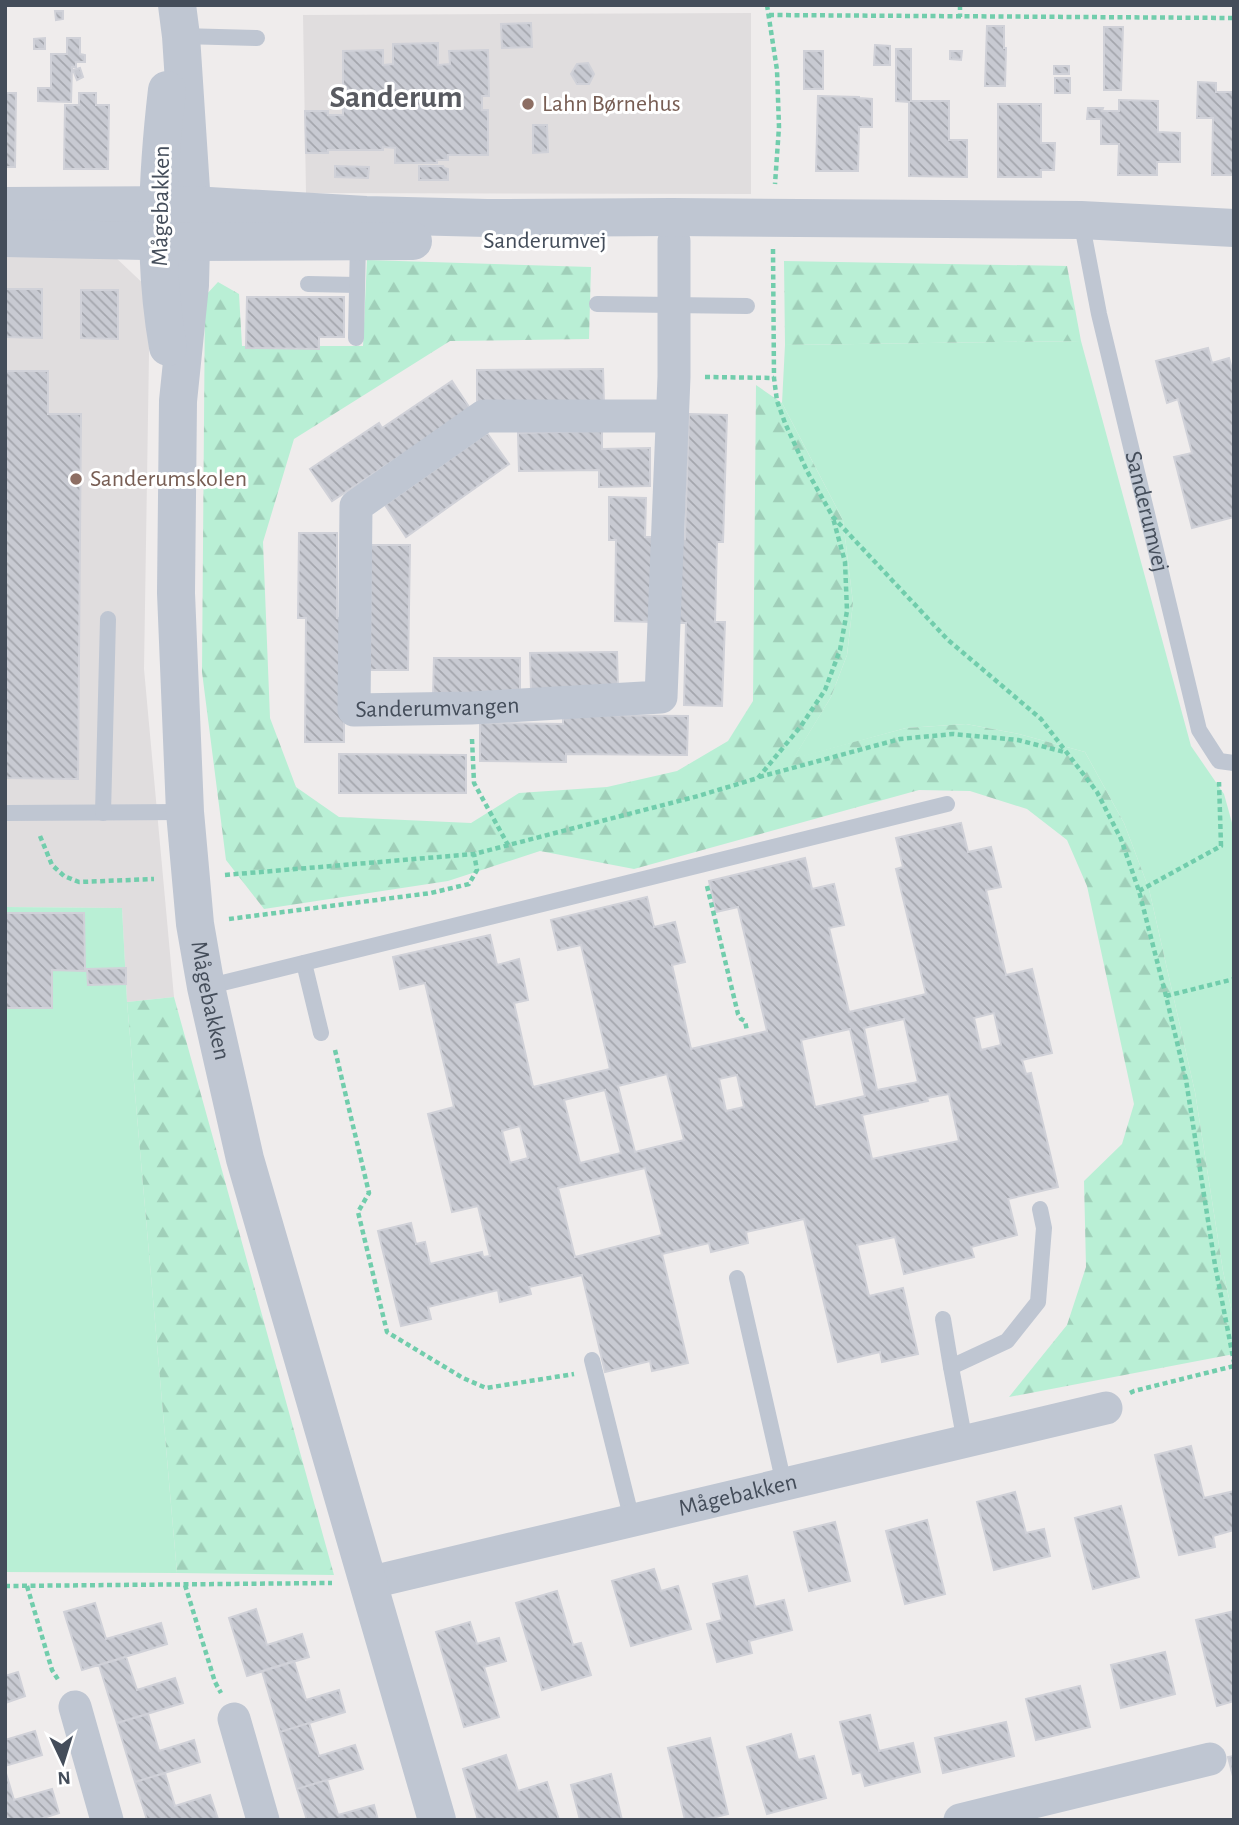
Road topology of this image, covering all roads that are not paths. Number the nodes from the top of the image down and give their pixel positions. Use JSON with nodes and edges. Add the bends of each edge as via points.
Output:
{"nodes":[{"id":1,"x":179,"y":17,"type":"edge"},
{"id":2,"x":257,"y":37,"type":"dead end"},
{"id":3,"x":5,"y":206,"type":"edge"},
{"id":4,"x":175,"y":223,"type":"junction"},
{"id":5,"x":1234,"y":228,"type":"edge"},
{"id":6,"x":773,"y":229,"type":"junction"},
{"id":7,"x":1083,"y":232,"type":"junction"},
{"id":8,"x":1234,"y":235,"type":"edge"},
{"id":9,"x":5,"y":238,"type":"edge"},
{"id":10,"x":674,"y":241,"type":"junction"},
{"id":11,"x":358,"y":242,"type":"junction"},
{"id":12,"x":308,"y":284,"type":"dead end"},
{"id":13,"x":357,"y":285,"type":"junction"},
{"id":14,"x":597,"y":304,"type":"dead end"},
{"id":15,"x":674,"y":305,"type":"junction"},
{"id":16,"x":747,"y":306,"type":"dead end"},
{"id":17,"x":356,"y":338,"type":"dead end"},
{"id":18,"x":672,"y":415,"type":"junction"},
{"id":19,"x":108,"y":619,"type":"dead end"},
{"id":20,"x":1226,"y":762,"type":"edge"},
{"id":21,"x":947,"y":804,"type":"dead end"},
{"id":22,"x":185,"y":812,"type":"junction"},
{"id":23,"x":5,"y":813,"type":"edge"},
{"id":24,"x":103,"y":813,"type":"junction"},
{"id":25,"x":304,"y":963,"type":"junction"},
{"id":26,"x":206,"y":987,"type":"junction"},
{"id":27,"x":321,"y":1033,"type":"road end"},
{"id":28,"x":1040,"y":1209,"type":"dead end"},
{"id":29,"x":737,"y":1278,"type":"dead end"},
{"id":30,"x":943,"y":1319,"type":"dead end"},
{"id":31,"x":594,"y":1365,"type":"road end"},
{"id":32,"x":951,"y":1367,"type":"junction"},
{"id":33,"x":1106,"y":1408,"type":"road end"},
{"id":34,"x":965,"y":1442,"type":"junction"},
{"id":35,"x":784,"y":1484,"type":"junction"},
{"id":36,"x":632,"y":1520,"type":"junction"},
{"id":37,"x":368,"y":1583,"type":"junction"},
{"id":38,"x":75,"y":1707,"type":"road end"},
{"id":39,"x":234,"y":1719,"type":"road end"},
{"id":40,"x":1210,"y":1759,"type":"dead end"},
{"id":41,"x":107,"y":1820,"type":"edge"},
{"id":42,"x":263,"y":1820,"type":"edge"},
{"id":43,"x":437,"y":1820,"type":"edge"},
{"id":44,"x":960,"y":1820,"type":"edge"}],
"edges":[{"from":1,"to":2,"type":"lane"},
{"from":1,"to":4,"type":"street","name":"Mågebakken","via":[[160,147]]},
{"from":3,"to":4,"type":"street","name":"Sanderumvej"},
{"from":4,"to":6,"type":"street","name":"Sanderumvej","via":[[366,215],[672,217]]},
{"from":4,"to":9,"type":"street","name":"Sanderumvej"},
{"from":4,"to":11,"type":"street","name":"Sanderumvej"},
{"from":4,"to":22,"type":"street","name":"Mågebakken","via":[[167,342],[178,401],[176,593]]},
{"from":5,"to":7,"type":"street","name":"Sanderumvej"},
{"from":6,"to":7,"type":"street","name":"Sanderumvej"},
{"from":6,"to":10,"type":"street","name":"Sanderumvej"},
{"from":7,"to":8,"type":"street","name":"Sanderumvej"},
{"from":7,"to":20,"type":"lane","name":"Sanderumvej","via":[[1199,730]]},
{"from":10,"to":11,"type":"street","name":"Sanderumvej"},
{"from":10,"to":15,"type":"street","name":"Sanderumvangen"},
{"from":11,"to":13,"type":"lane"},
{"from":12,"to":13,"type":"lane"},
{"from":13,"to":17,"type":"lane"},
{"from":14,"to":15,"type":"lane"},
{"from":15,"to":16,"type":"lane"},
{"from":15,"to":18,"type":"street","name":"Sanderumvangen"},
{"from":18,"to":18,"type":"street","name":"Sanderumvangen","via":[[484,416],[356,506],[354,710],[662,697]]},
{"from":19,"to":24,"type":"lane"},
{"from":21,"to":25,"type":"lane"},
{"from":22,"to":24,"type":"lane"},
{"from":22,"to":26,"type":"street","name":"Mågebakken"},
{"from":23,"to":24,"type":"lane"},
{"from":25,"to":26,"type":"lane"},
{"from":25,"to":27,"type":"lane"},
{"from":26,"to":37,"type":"street","name":"Mågebakken","via":[[245,1159]]},
{"from":28,"to":32,"type":"lane","via":[[1044,1228],[1038,1302],[1007,1341]]},
{"from":29,"to":35,"type":"lane"},
{"from":30,"to":32,"type":"lane"},
{"from":31,"to":36,"type":"lane"},
{"from":32,"to":34,"type":"lane"},
{"from":33,"to":34,"type":"street","name":"Mågebakken"},
{"from":34,"to":35,"type":"street","name":"Mågebakken"},
{"from":35,"to":36,"type":"street","name":"Mågebakken"},
{"from":36,"to":37,"type":"street","name":"Mågebakken"},
{"from":37,"to":43,"type":"street","name":"Mågebakken"},
{"from":38,"to":41,"type":"street"},
{"from":39,"to":42,"type":"street"},
{"from":40,"to":44,"type":"street"}]}
